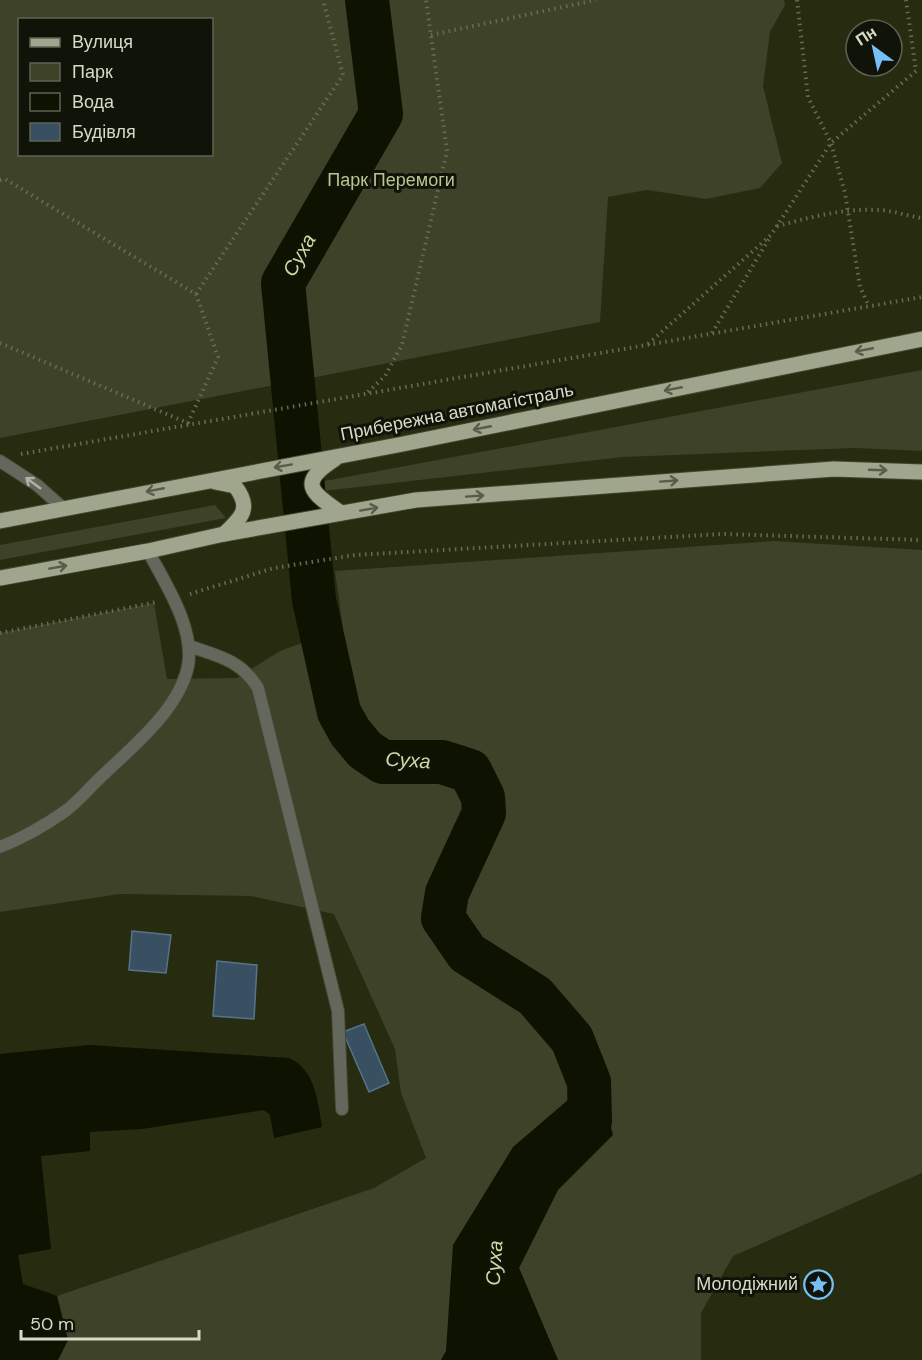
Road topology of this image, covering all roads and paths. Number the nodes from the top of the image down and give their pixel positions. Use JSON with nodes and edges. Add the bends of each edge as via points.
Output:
{"nodes":[{"id":1,"x":323,"y":0,"type":"edge"},
{"id":2,"x":426,"y":0,"type":"edge"},
{"id":3,"x":596,"y":0,"type":"edge"},
{"id":4,"x":797,"y":0,"type":"edge"},
{"id":5,"x":906,"y":0,"type":"edge"},
{"id":6,"x":431,"y":35,"type":"junction"},
{"id":7,"x":831,"y":143,"type":"junction"},
{"id":8,"x":0,"y":180,"type":"edge"},
{"id":9,"x":848,"y":211,"type":"junction"},
{"id":10,"x":922,"y":218,"type":"edge"},
{"id":11,"x":777,"y":226,"type":"junction"},
{"id":12,"x":771,"y":235,"type":"junction"},
{"id":13,"x":196,"y":294,"type":"junction"},
{"id":14,"x":922,"y":297,"type":"edge"},
{"id":15,"x":869,"y":306,"type":"junction"},
{"id":16,"x":711,"y":333,"type":"junction"},
{"id":17,"x":922,"y":339,"type":"edge"},
{"id":18,"x":0,"y":344,"type":"edge"},
{"id":19,"x":647,"y":345,"type":"junction"},
{"id":20,"x":367,"y":394,"type":"junction"},
{"id":21,"x":190,"y":424,"type":"junction"},
{"id":22,"x":340,"y":456,"type":"junction"},
{"id":23,"x":6,"y":458,"type":"edge"},
{"id":24,"x":922,"y":472,"type":"edge"},
{"id":25,"x":210,"y":479,"type":"junction"},
{"id":26,"x":64,"y":509,"type":"junction"},
{"id":27,"x":340,"y":513,"type":"junction"},
{"id":28,"x":0,"y":521,"type":"edge"},
{"id":29,"x":226,"y":533,"type":"junction"},
{"id":30,"x":922,"y":540,"type":"edge"},
{"id":31,"x":148,"y":551,"type":"junction"},
{"id":32,"x":0,"y":578,"type":"edge"},
{"id":33,"x":174,"y":599,"type":"junction"},
{"id":34,"x":0,"y":633,"type":"edge"},
{"id":35,"x":189,"y":646,"type":"junction"},
{"id":36,"x":0,"y":847,"type":"edge"},
{"id":37,"x":342,"y":1109,"type":"dead end"}],
"edges":[{"from":1,"to":13,"type":"path","via":[[343,75]]},
{"from":2,"to":6,"type":"path"},
{"from":3,"to":6,"type":"path"},
{"from":4,"to":7,"type":"path","via":[[808,97]]},
{"from":5,"to":7,"type":"path","via":[[916,71]]},
{"from":6,"to":20,"type":"path","via":[[447,150],[402,345],[385,376]]},
{"from":7,"to":9,"type":"path"},
{"from":7,"to":11,"type":"path"},
{"from":8,"to":13,"type":"path","via":[[5,179]]},
{"from":9,"to":10,"type":"path","via":[[881,210]]},
{"from":9,"to":11,"type":"path"},
{"from":9,"to":15,"type":"path","via":[[860,288]]},
{"from":11,"to":12,"type":"path"},
{"from":12,"to":16,"type":"path"},
{"from":12,"to":19,"type":"path"},
{"from":13,"to":21,"type":"path","via":[[218,357]]},
{"from":14,"to":15,"type":"path"},
{"from":15,"to":16,"type":"path"},
{"from":16,"to":19,"type":"path"},
{"from":17,"to":22,"type":"main road","name":"Прибережна автомагістраль","one_way":true},
{"from":18,"to":21,"type":"path"},
{"from":19,"to":20,"type":"path"},
{"from":20,"to":21,"type":"path"},
{"from":21,"to":23,"type":"path"},
{"from":22,"to":25,"type":"main road","name":"Прибережна автомагістраль","one_way":true},
{"from":22,"to":27,"type":"main road","via":[[316,472],[311,481],[320,499]]},
{"from":26,"to":23,"type":"lane","one_way":true},
{"from":27,"to":24,"type":"main road","one_way":true,"via":[[416,500],[834,469]]},
{"from":25,"to":26,"type":"main road","name":"Прибережна автомагістраль","one_way":true},
{"from":25,"to":29,"type":"main road","via":[[235,486],[243,496],[244,510]]},
{"from":26,"to":28,"type":"main road","name":"Прибережна автомагістраль"},
{"from":27,"to":29,"type":"main road"},
{"from":29,"to":31,"type":"main road"},
{"from":30,"to":33,"type":"path","via":[[722,534],[355,555],[274,568]]},
{"from":32,"to":31,"type":"main road","one_way":true},
{"from":31,"to":33,"type":"lane"},
{"from":33,"to":34,"type":"path"},
{"from":33,"to":35,"type":"lane"},
{"from":35,"to":36,"type":"lane","via":[[188,666],[178,690],[156,723],[67,810]]},
{"from":35,"to":37,"type":"lane","via":[[227,658],[249,673],[258,688],[338,1011]]}]}
